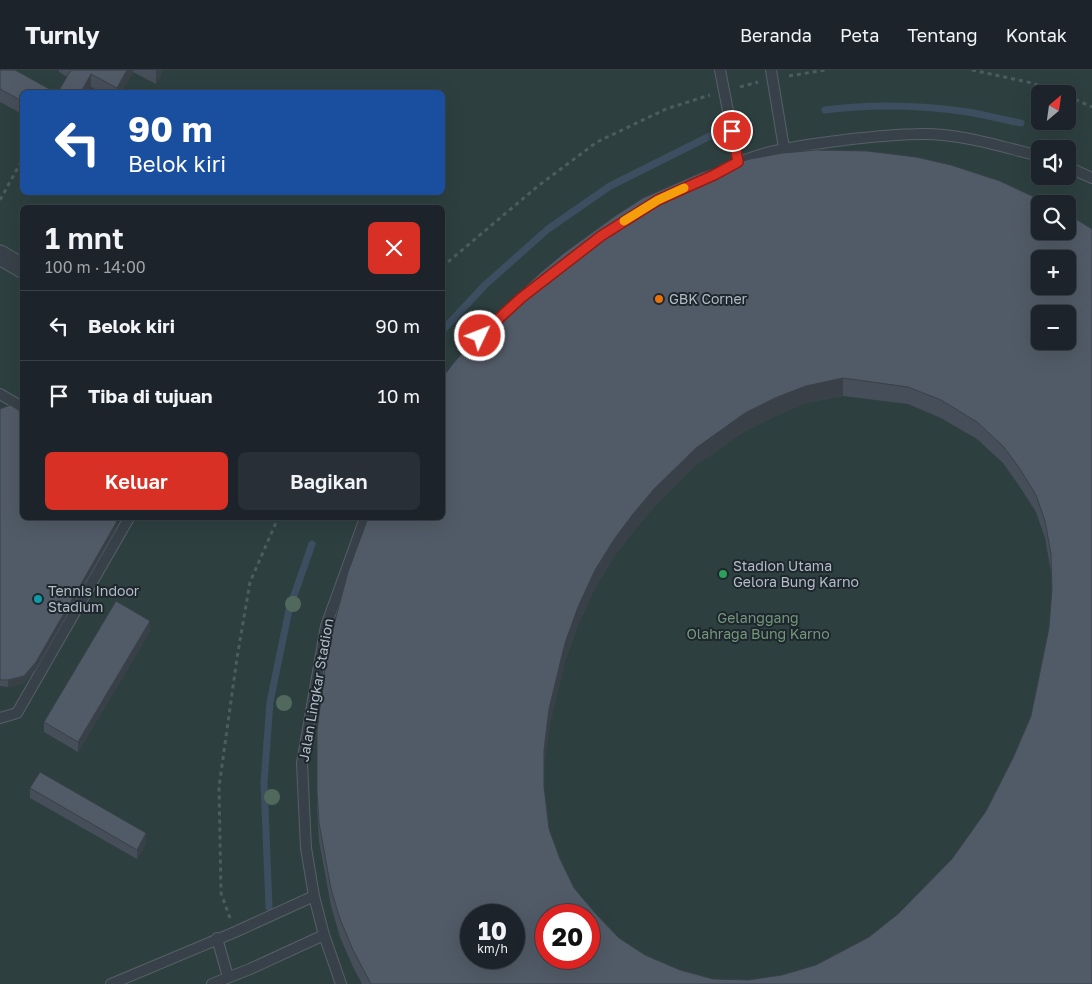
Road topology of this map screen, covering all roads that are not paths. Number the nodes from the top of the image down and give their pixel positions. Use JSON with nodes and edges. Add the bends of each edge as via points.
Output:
{"nodes":[{"id":1,"x":720,"y":70,"type":"edge"},
{"id":2,"x":772,"y":74,"type":"edge"},
{"id":3,"x":784,"y":148,"type":"junction"},
{"id":4,"x":1031,"y":154,"type":"edge"},
{"id":5,"x":738,"y":162,"type":"junction"},
{"id":6,"x":1076,"y":171,"type":"edge"},
{"id":7,"x":714,"y":175,"type":"edge"},
{"id":8,"x":1092,"y":178,"type":"edge"},
{"id":9,"x":0,"y":255,"type":"edge"},
{"id":10,"x":20,"y":267,"type":"edge"},
{"id":11,"x":0,"y":394,"type":"edge"},
{"id":12,"x":20,"y":406,"type":"edge"},
{"id":13,"x":128,"y":520,"type":"edge"},
{"id":14,"x":364,"y":520,"type":"edge"},
{"id":15,"x":0,"y":718,"type":"edge"},
{"id":16,"x":314,"y":896,"type":"junction"},
{"id":17,"x":324,"y":935,"type":"junction"},
{"id":18,"x":217,"y":938,"type":"junction"},
{"id":19,"x":228,"y":977,"type":"junction"},
{"id":20,"x":111,"y":984,"type":"edge"},
{"id":21,"x":212,"y":984,"type":"edge"},
{"id":22,"x":341,"y":984,"type":"edge"}],
"edges":[{"from":1,"to":5,"type":"lane"},
{"from":2,"to":3,"type":"lane"},
{"from":3,"to":4,"type":"lane","via":[[925,134],[972,139]]},
{"from":3,"to":5,"type":"lane"},
{"from":5,"to":7,"type":"lane"},
{"from":6,"to":8,"type":"lane"},
{"from":9,"to":10,"type":"street"},
{"from":11,"to":12,"type":"lane"},
{"from":13,"to":15,"type":"lane","via":[[18,713]]},
{"from":14,"to":16,"type":"lane","name":"Jalan Lingkar Stadion","via":[[326,626],[302,763],[306,848]]},
{"from":16,"to":17,"type":"lane","name":"Jalan Lingkar Stadion"},
{"from":16,"to":18,"type":"lane"},
{"from":17,"to":19,"type":"lane"},
{"from":17,"to":22,"type":"lane","name":"Jalan Lingkar Stadion"},
{"from":18,"to":19,"type":"lane"},
{"from":18,"to":20,"type":"lane"},
{"from":19,"to":21,"type":"lane"}]}
